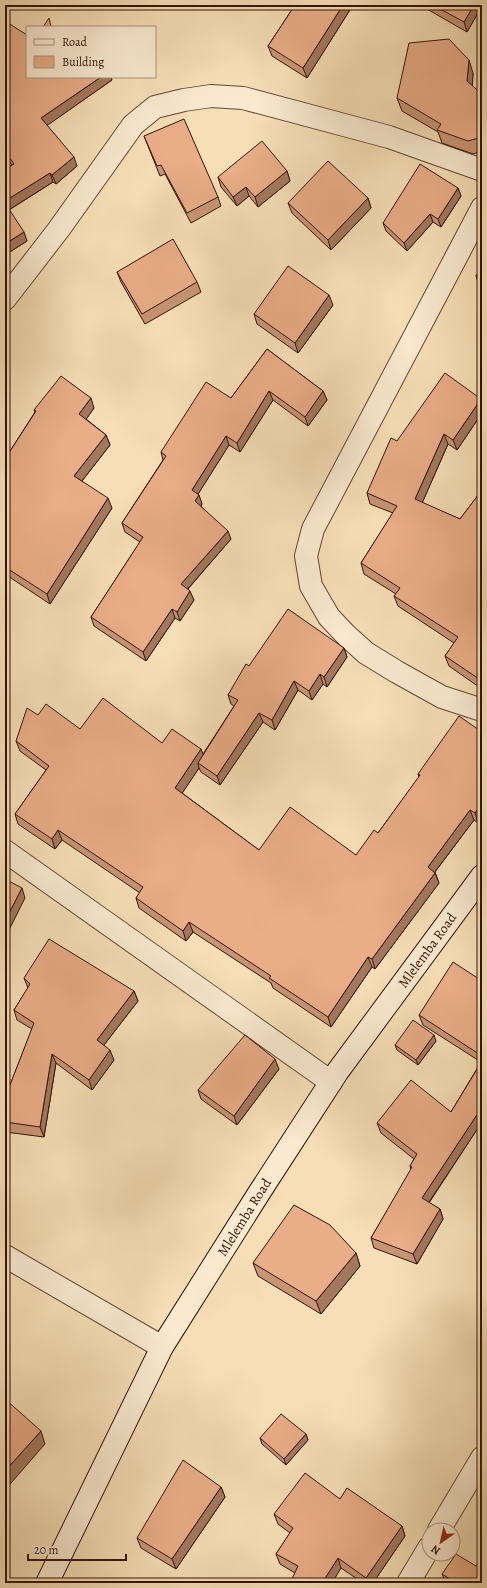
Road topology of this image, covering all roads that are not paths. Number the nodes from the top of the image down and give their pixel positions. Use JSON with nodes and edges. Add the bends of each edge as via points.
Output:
{"nodes":[{"id":1,"x":482,"y":170,"type":"edge"},
{"id":2,"x":482,"y":208,"type":"edge"},
{"id":3,"x":5,"y":299,"type":"edge"},
{"id":4,"x":482,"y":710,"type":"edge"},
{"id":5,"x":5,"y":852,"type":"edge"},
{"id":6,"x":482,"y":876,"type":"edge"},
{"id":7,"x":331,"y":1082,"type":"junction"},
{"id":8,"x":5,"y":1256,"type":"edge"},
{"id":9,"x":162,"y":1347,"type":"junction"},
{"id":10,"x":482,"y":1458,"type":"edge"},
{"id":11,"x":444,"y":1522,"type":"edge"},
{"id":12,"x":421,"y":1561,"type":"edge"},
{"id":13,"x":47,"y":1583,"type":"edge"},
{"id":14,"x":408,"y":1583,"type":"edge"}],
"edges":[{"from":1,"to":3,"type":"street","via":[[389,137],[243,98],[211,96],[155,107],[133,125]]},
{"from":2,"to":4,"type":"street","via":[[313,529],[306,556],[311,586],[329,617],[366,653],[442,697]]},
{"from":5,"to":7,"type":"street"},
{"from":6,"to":7,"type":"street","name":"Mlelemba Road"},
{"from":7,"to":9,"type":"street","name":"Mlelemba Road"},
{"from":8,"to":9,"type":"street"},
{"from":9,"to":13,"type":"street","name":"Mlelemba Road"},
{"from":10,"to":11,"type":"street"},
{"from":12,"to":14,"type":"street"}]}
